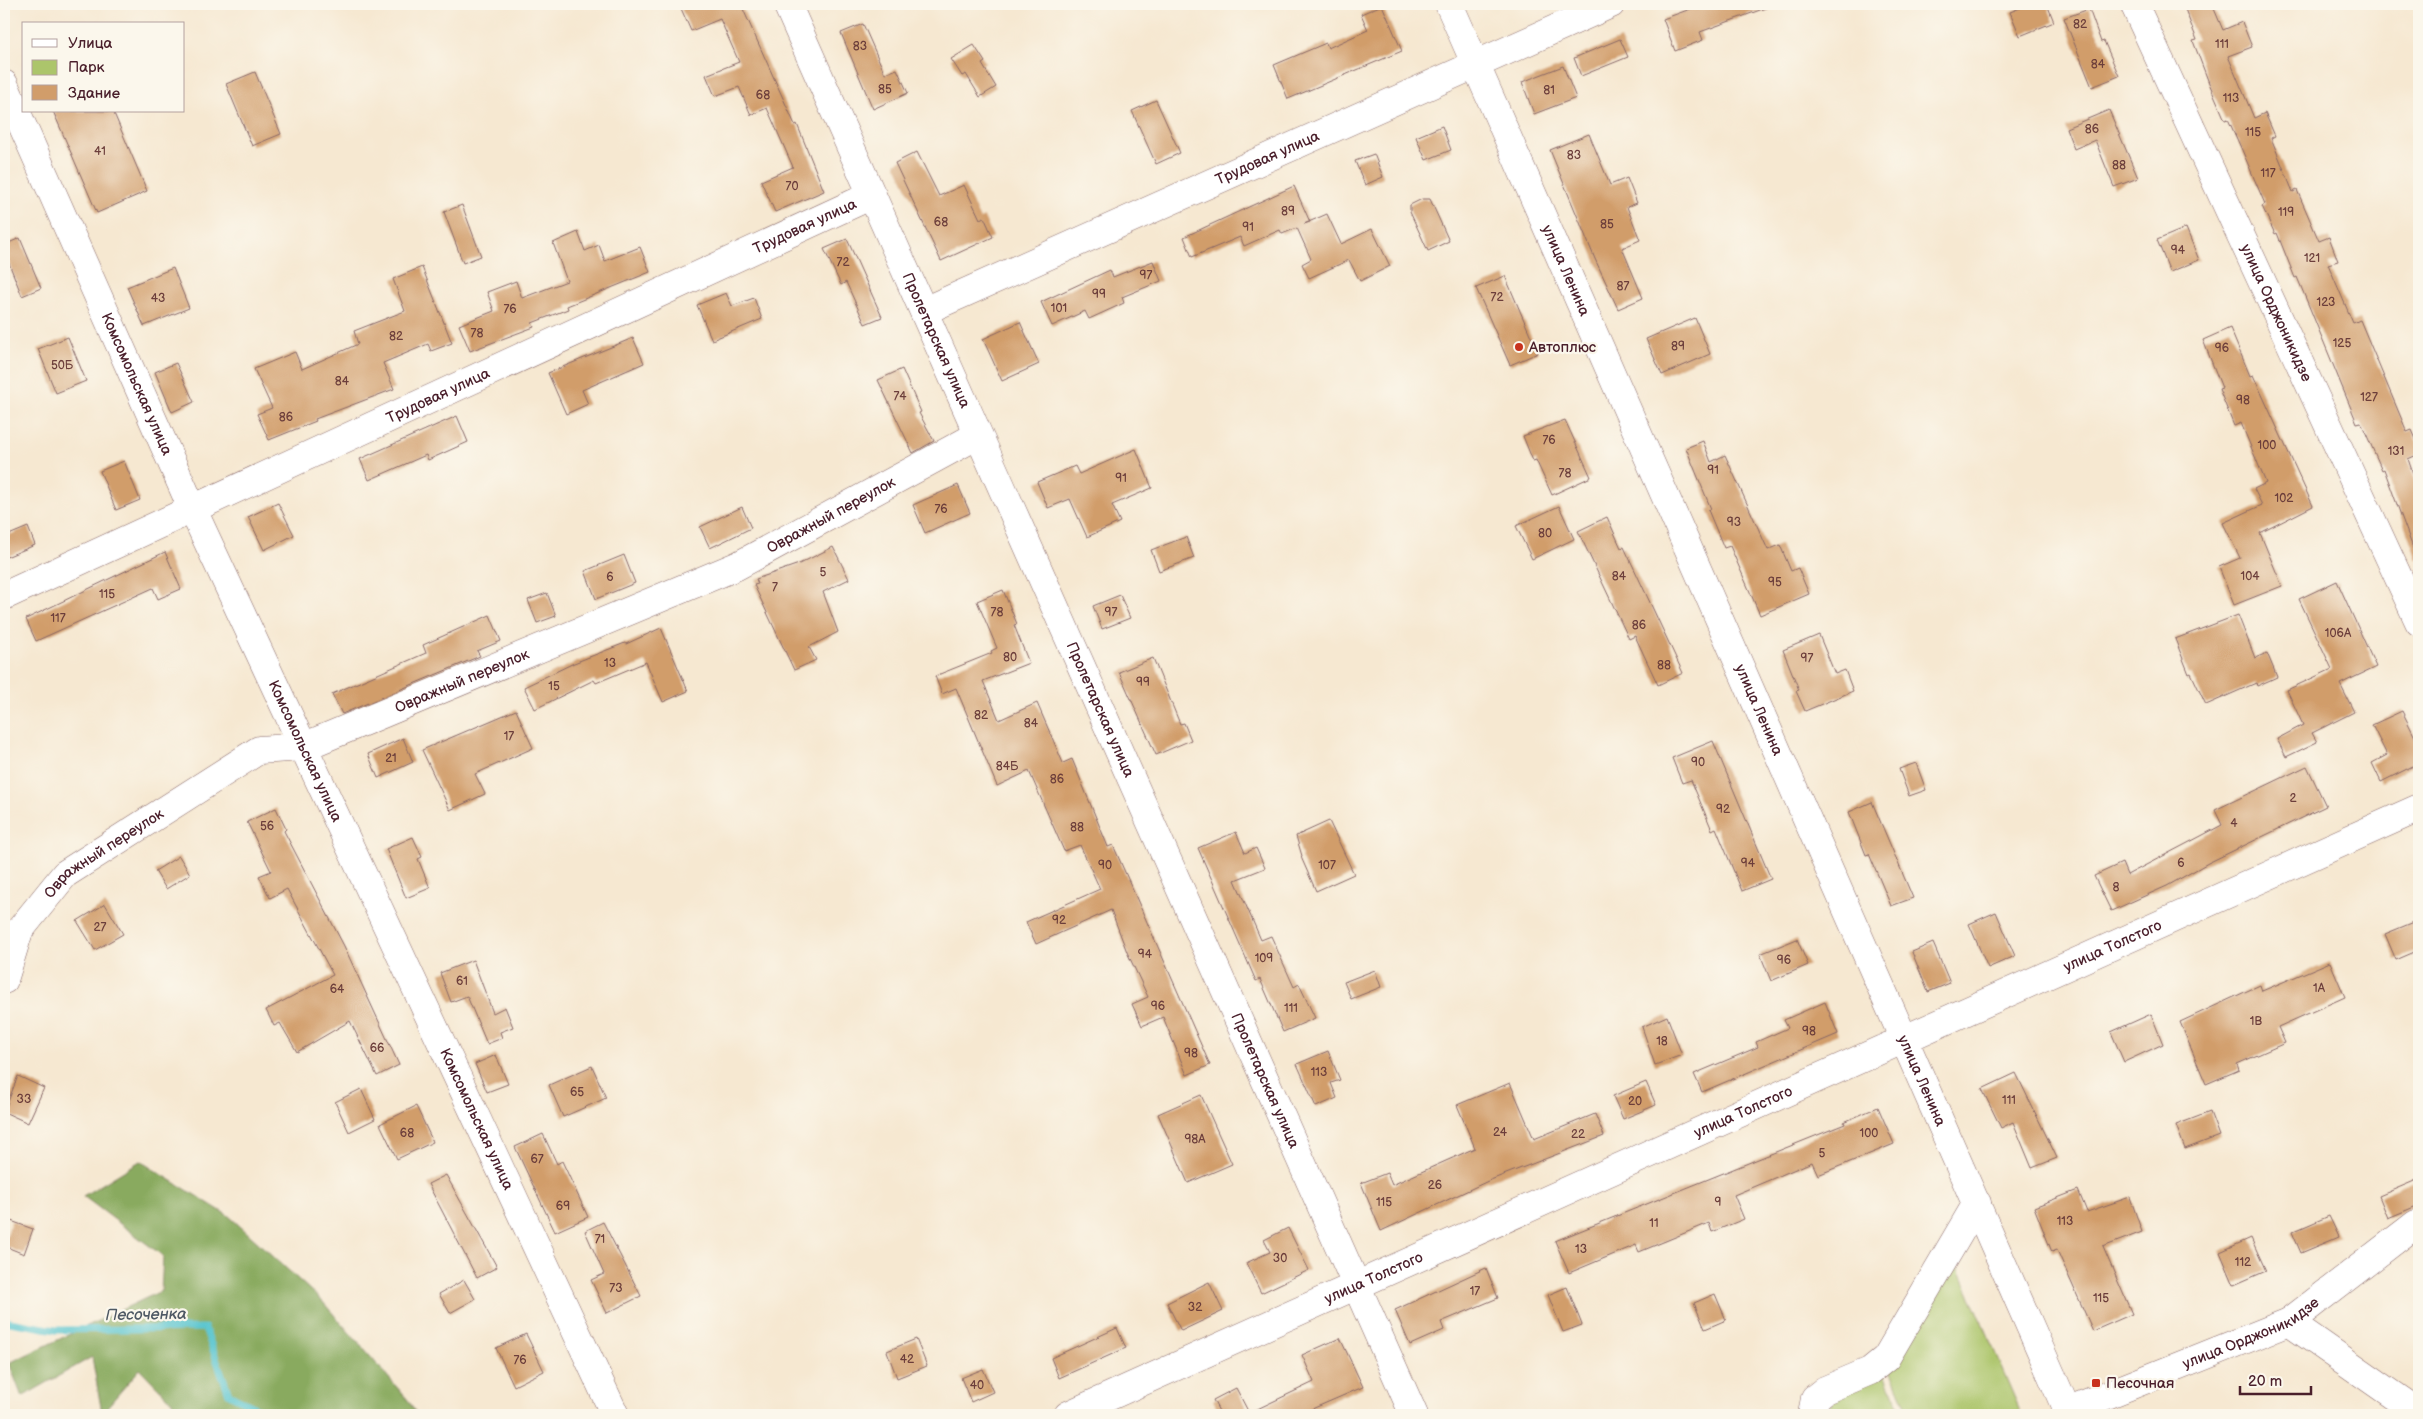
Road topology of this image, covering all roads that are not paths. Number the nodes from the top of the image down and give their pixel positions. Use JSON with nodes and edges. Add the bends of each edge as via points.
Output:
{"nodes":[{"id":1,"x":787,"y":4,"type":"edge"},
{"id":2,"x":1450,"y":4,"type":"edge"},
{"id":3,"x":1610,"y":4,"type":"edge"},
{"id":4,"x":2134,"y":4,"type":"edge"},
{"id":5,"x":1476,"y":63,"type":"junction"},
{"id":6,"x":4,"y":84,"type":"edge"},
{"id":7,"x":872,"y":195,"type":"junction"},
{"id":8,"x":924,"y":311,"type":"junction"},
{"id":9,"x":978,"y":435,"type":"junction"},
{"id":10,"x":192,"y":508,"type":"junction"},
{"id":11,"x":4,"y":596,"type":"edge"},
{"id":12,"x":2419,"y":622,"type":"edge"},
{"id":13,"x":303,"y":747,"type":"junction"},
{"id":14,"x":2419,"y":808,"type":"edge"},
{"id":15,"x":4,"y":980,"type":"edge"},
{"id":16,"x":1905,"y":1040,"type":"junction"},
{"id":17,"x":1977,"y":1204,"type":"junction"},
{"id":18,"x":2416,"y":1224,"type":"dead end"},
{"id":19,"x":1356,"y":1286,"type":"junction"},
{"id":20,"x":2289,"y":1322,"type":"junction"},
{"id":21,"x":2419,"y":1412,"type":"edge"},
{"id":22,"x":2068,"y":1413,"type":"edge"},
{"id":23,"x":615,"y":1415,"type":"edge"},
{"id":24,"x":1068,"y":1415,"type":"edge"},
{"id":25,"x":1414,"y":1415,"type":"edge"},
{"id":26,"x":1812,"y":1415,"type":"edge"}],
"edges":[{"from":1,"to":7,"type":"street","name":"Пролетарская улица"},
{"from":2,"to":5,"type":"street","name":"улица Ленина"},
{"from":3,"to":5,"type":"street","name":"Трудовая улица"},
{"from":4,"to":12,"type":"street","name":"улица Орджоникидзе"},
{"from":5,"to":8,"type":"street","name":"Трудовая улица"},
{"from":5,"to":16,"type":"street","name":"улица Ленина"},
{"from":6,"to":10,"type":"street","name":"Комсомольская улица"},
{"from":7,"to":8,"type":"street","name":"Пролетарская улица"},
{"from":7,"to":10,"type":"street","name":"Трудовая улица"},
{"from":8,"to":9,"type":"street","name":"Пролетарская улица"},
{"from":9,"to":13,"type":"street","name":"Овражный переулок","via":[[737,566]]},
{"from":9,"to":19,"type":"street","name":"Пролетарская улица"},
{"from":10,"to":11,"type":"street","name":"Трудовая улица"},
{"from":10,"to":13,"type":"street","name":"Комсомольская улица"},
{"from":13,"to":15,"type":"street","name":"Овражный переулок","via":[[259,750],[65,874],[19,932]]},
{"from":13,"to":23,"type":"street","name":"Комсомольская улица"},
{"from":14,"to":16,"type":"street","name":"улица Толстого"},
{"from":16,"to":17,"type":"street","name":"улица Ленина"},
{"from":16,"to":19,"type":"street","name":"улица Толстого"},
{"from":17,"to":22,"type":"street","name":"улица Ленина"},
{"from":17,"to":26,"type":"street","via":[[1886,1358],[1870,1371],[1825,1390],[1815,1398]]},
{"from":18,"to":20,"type":"street","name":"улица Орджоникидзе"},
{"from":19,"to":24,"type":"street","name":"улица Толстого"},
{"from":19,"to":25,"type":"street","name":"Пролетарская улица"},
{"from":20,"to":21,"type":"street"},
{"from":20,"to":22,"type":"street","name":"улица Орджоникидзе"}]}
